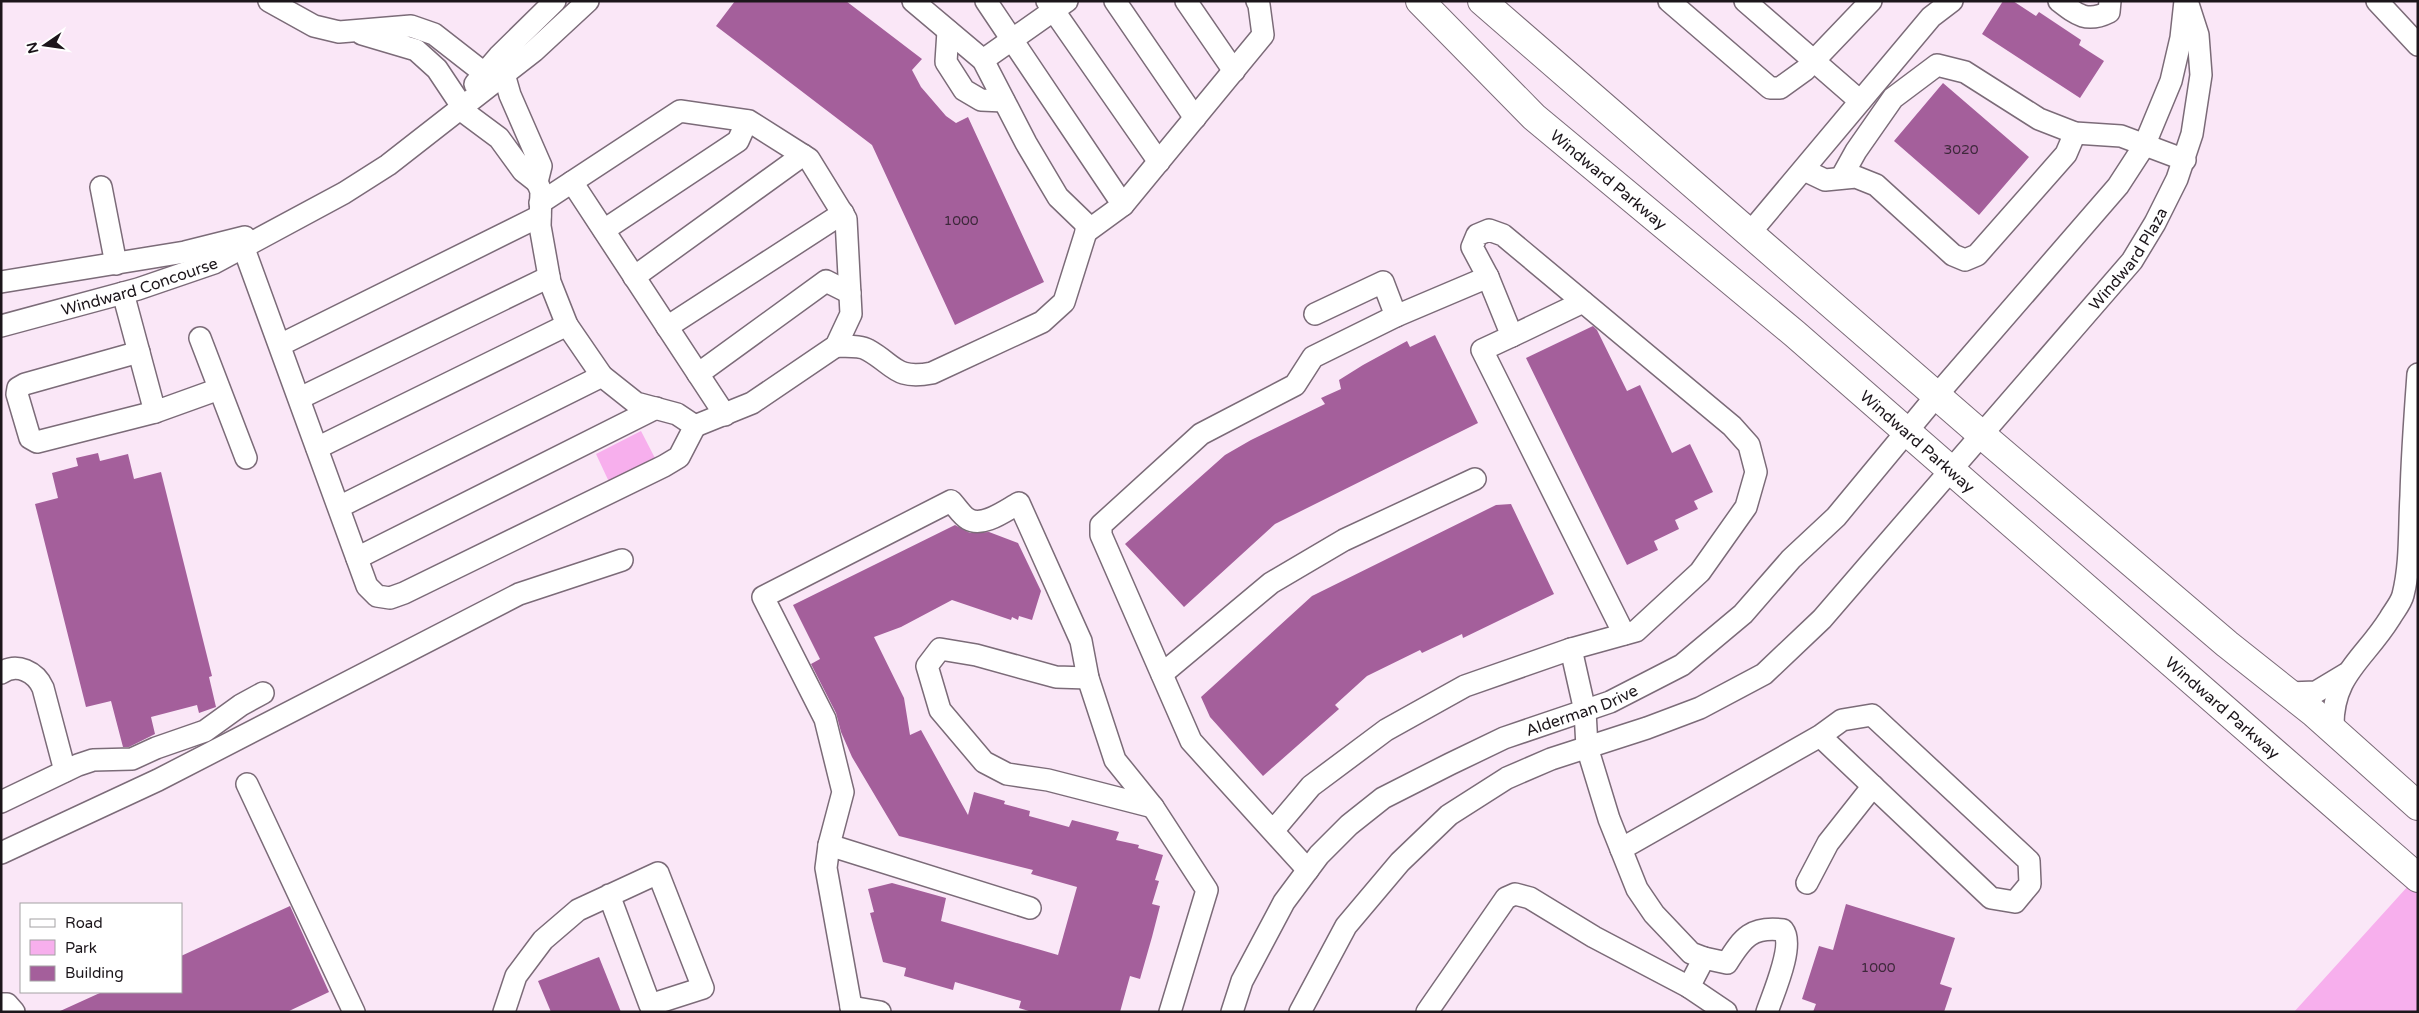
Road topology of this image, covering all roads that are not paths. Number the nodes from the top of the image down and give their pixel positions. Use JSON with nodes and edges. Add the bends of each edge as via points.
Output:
{"nodes":[{"id":1,"x":269,"y":1,"type":"edge"},
{"id":2,"x":555,"y":1,"type":"edge"},
{"id":3,"x":588,"y":1,"type":"edge"},
{"id":4,"x":913,"y":1,"type":"edge"},
{"id":5,"x":986,"y":1,"type":"edge"},
{"id":6,"x":1116,"y":1,"type":"edge"},
{"id":7,"x":1186,"y":1,"type":"edge"},
{"id":8,"x":1257,"y":1,"type":"edge"},
{"id":9,"x":1420,"y":1,"type":"edge"},
{"id":10,"x":1482,"y":1,"type":"edge"},
{"id":11,"x":1668,"y":1,"type":"edge"},
{"id":12,"x":1746,"y":1,"type":"edge"},
{"id":13,"x":1871,"y":1,"type":"edge"},
{"id":14,"x":1952,"y":1,"type":"edge"},
{"id":15,"x":2059,"y":1,"type":"edge"},
{"id":16,"x":2110,"y":1,"type":"edge"},
{"id":17,"x":2186,"y":1,"type":"edge"},
{"id":18,"x":2377,"y":1,"type":"edge"},
{"id":19,"x":1056,"y":4,"type":"edge"},
{"id":20,"x":355,"y":31,"type":"junction"},
{"id":21,"x":948,"y":31,"type":"junction"},
{"id":22,"x":1013,"y":39,"type":"junction"},
{"id":23,"x":2418,"y":45,"type":"edge"},
{"id":24,"x":983,"y":60,"type":"junction"},
{"id":25,"x":1813,"y":61,"type":"junction"},
{"id":26,"x":1234,"y":71,"type":"junction"},
{"id":27,"x":494,"y":74,"type":"junction"},
{"id":28,"x":1004,"y":101,"type":"junction"},
{"id":29,"x":1860,"y":101,"type":"junction"},
{"id":30,"x":459,"y":105,"type":"junction"},
{"id":31,"x":1195,"y":118,"type":"junction"},
{"id":32,"x":748,"y":121,"type":"junction"},
{"id":33,"x":2075,"y":133,"type":"junction"},
{"id":34,"x":2144,"y":146,"type":"junction"},
{"id":35,"x":803,"y":155,"type":"junction"},
{"id":36,"x":2185,"y":160,"type":"junction"},
{"id":37,"x":1159,"y":162,"type":"junction"},
{"id":38,"x":1804,"y":170,"type":"junction"},
{"id":39,"x":1841,"y":178,"type":"junction"},
{"id":40,"x":537,"y":182,"type":"junction"},
{"id":41,"x":572,"y":182,"type":"junction"},
{"id":42,"x":101,"y":187,"type":"dead end"},
{"id":43,"x":1123,"y":205,"type":"junction"},
{"id":44,"x":540,"y":210,"type":"junction"},
{"id":45,"x":843,"y":214,"type":"junction"},
{"id":46,"x":604,"y":230,"type":"junction"},
{"id":47,"x":270,"y":231,"type":"junction"},
{"id":48,"x":1086,"y":232,"type":"junction"},
{"id":49,"x":1749,"y":234,"type":"junction"},
{"id":50,"x":243,"y":246,"type":"junction"},
{"id":51,"x":116,"y":264,"type":"junction"},
{"id":52,"x":634,"y":276,"type":"junction"},
{"id":53,"x":1488,"y":277,"type":"junction"},
{"id":54,"x":549,"y":278,"type":"junction"},
{"id":55,"x":1,"y":282,"type":"edge"},
{"id":56,"x":123,"y":293,"type":"junction"},
{"id":57,"x":850,"y":293,"type":"junction"},
{"id":58,"x":1583,"y":302,"type":"junction"},
{"id":59,"x":1315,"y":314,"type":"dead end"},
{"id":60,"x":1396,"y":316,"type":"junction"},
{"id":61,"x":567,"y":325,"type":"junction"},
{"id":62,"x":1,"y":326,"type":"edge"},
{"id":63,"x":667,"y":327,"type":"junction"},
{"id":64,"x":1512,"y":336,"type":"junction"},
{"id":65,"x":200,"y":338,"type":"dead end"},
{"id":66,"x":280,"y":345,"type":"junction"},
{"id":67,"x":836,"y":346,"type":"junction"},
{"id":68,"x":139,"y":352,"type":"junction"},
{"id":69,"x":698,"y":374,"type":"junction"},
{"id":70,"x":2418,"y":374,"type":"edge"},
{"id":71,"x":602,"y":376,"type":"junction"},
{"id":72,"x":219,"y":389,"type":"junction"},
{"id":73,"x":1938,"y":395,"type":"junction"},
{"id":74,"x":300,"y":398,"type":"junction"},
{"id":75,"x":656,"y":408,"type":"junction"},
{"id":76,"x":155,"y":412,"type":"junction"},
{"id":77,"x":725,"y":414,"type":"junction"},
{"id":78,"x":695,"y":426,"type":"junction"},
{"id":79,"x":1906,"y":432,"type":"junction"},
{"id":80,"x":1982,"y":435,"type":"junction"},
{"id":81,"x":317,"y":448,"type":"junction"},
{"id":82,"x":246,"y":458,"type":"dead end"},
{"id":83,"x":1951,"y":471,"type":"junction"},
{"id":84,"x":1476,"y":479,"type":"dead end"},
{"id":85,"x":339,"y":507,"type":"junction"},
{"id":86,"x":357,"y":558,"type":"junction"},
{"id":87,"x":622,"y":560,"type":"dead end"},
{"id":88,"x":1624,"y":634,"type":"junction"},
{"id":89,"x":1572,"y":649,"type":"junction"},
{"id":90,"x":1,"y":673,"type":"edge"},
{"id":91,"x":1162,"y":674,"type":"junction"},
{"id":92,"x":2346,"y":674,"type":"junction"},
{"id":93,"x":1088,"y":678,"type":"junction"},
{"id":94,"x":263,"y":693,"type":"dead end"},
{"id":95,"x":2289,"y":693,"type":"junction"},
{"id":96,"x":1586,"y":711,"type":"junction"},
{"id":97,"x":2333,"y":730,"type":"junction"},
{"id":98,"x":1820,"y":736,"type":"junction"},
{"id":99,"x":1587,"y":747,"type":"junction"},
{"id":100,"x":65,"y":771,"type":"junction"},
{"id":101,"x":247,"y":784,"type":"dead end"},
{"id":102,"x":1873,"y":786,"type":"junction"},
{"id":103,"x":1,"y":802,"type":"edge"},
{"id":104,"x":2418,"y":806,"type":"edge"},
{"id":105,"x":1153,"y":807,"type":"junction"},
{"id":106,"x":1272,"y":831,"type":"junction"},
{"id":107,"x":829,"y":845,"type":"junction"},
{"id":108,"x":1621,"y":849,"type":"junction"},
{"id":109,"x":1,"y":853,"type":"edge"},
{"id":110,"x":1308,"y":870,"type":"junction"},
{"id":111,"x":2418,"y":878,"type":"edge"},
{"id":112,"x":1807,"y":883,"type":"dead end"},
{"id":113,"x":609,"y":895,"type":"junction"},
{"id":114,"x":1030,"y":908,"type":"dead end"},
{"id":115,"x":1704,"y":958,"type":"junction"},
{"id":116,"x":1689,"y":987,"type":"junction"},
{"id":117,"x":1,"y":1004,"type":"edge"},
{"id":118,"x":851,"y":1010,"type":"edge"},
{"id":119,"x":14,"y":1012,"type":"edge"},
{"id":120,"x":354,"y":1012,"type":"edge"},
{"id":121,"x":504,"y":1012,"type":"edge"},
{"id":122,"x":880,"y":1012,"type":"edge"},
{"id":123,"x":1170,"y":1012,"type":"edge"},
{"id":124,"x":1232,"y":1012,"type":"edge"},
{"id":125,"x":1300,"y":1012,"type":"edge"},
{"id":126,"x":1427,"y":1012,"type":"edge"},
{"id":127,"x":1726,"y":1012,"type":"edge"},
{"id":128,"x":1766,"y":1012,"type":"edge"}],
"edges":[{"from":1,"to":20,"type":"street","via":[[314,26],[339,32]]},
{"from":2,"to":27,"type":"street","name":"Windward Concourse"},
{"from":3,"to":27,"type":"street","name":"Windward Concourse"},
{"from":4,"to":21,"type":"street"},
{"from":5,"to":22,"type":"street"},
{"from":6,"to":31,"type":"street"},
{"from":7,"to":26,"type":"street"},
{"from":8,"to":26,"type":"street","via":[[1263,35]]},
{"from":9,"to":79,"type":"main road","name":"Windward Parkway","via":[[1534,117],[1795,334]]},
{"from":10,"to":49,"type":"main road"},
{"from":11,"to":25,"type":"street","via":[[1770,88],[1780,88]]},
{"from":12,"to":25,"type":"street"},
{"from":13,"to":25,"type":"street"},
{"from":14,"to":29,"type":"street","via":[[1931,17]]},
{"from":15,"to":16,"type":"street","via":[[2077,15],[2097,18],[2109,12]]},
{"from":17,"to":34,"type":"street","name":"Windward Plaza","via":[[2171,82]]},
{"from":17,"to":36,"type":"street","name":"Windward Plaza","via":[[2198,35],[2201,74]]},
{"from":18,"to":23,"type":"street"},
{"from":19,"to":22,"type":"street"},
{"from":19,"to":37,"type":"street"},
{"from":20,"to":27,"type":"street","via":[[411,26],[434,34]]},
{"from":20,"to":30,"type":"street","via":[[416,50],[437,70]]},
{"from":21,"to":24,"type":"street"},
{"from":21,"to":28,"type":"street","via":[[946,62],[964,90],[981,100]]},
{"from":22,"to":24,"type":"street"},
{"from":22,"to":43,"type":"street"},
{"from":24,"to":28,"type":"street"},
{"from":25,"to":29,"type":"street"},
{"from":26,"to":31,"type":"street"},
{"from":27,"to":30,"type":"street","name":"Windward Concourse"},
{"from":27,"to":40,"type":"street","via":[[510,95],[541,166]]},
{"from":28,"to":48,"type":"street","via":[[1058,197],[1086,224]]},
{"from":29,"to":38,"type":"street"},
{"from":30,"to":40,"type":"street","via":[[499,138],[523,171]]},
{"from":30,"to":47,"type":"street","name":"Windward Concourse","via":[[388,165],[344,193]]},
{"from":31,"to":37,"type":"street"},
{"from":32,"to":35,"type":"street"},
{"from":32,"to":41,"type":"street","via":[[680,112]]},
{"from":32,"to":46,"type":"street","via":[[738,141]]},
{"from":33,"to":34,"type":"street","via":[[2121,136]]},
{"from":33,"to":39,"type":"street","via":[[2038,119],[1965,72],[1937,65],[1893,98]]},
{"from":33,"to":39,"type":"street","via":[[2066,154],[1977,255],[1965,260],[1953,256],[1876,185],[1856,177]]},
{"from":34,"to":36,"type":"street"},
{"from":34,"to":73,"type":"street","name":"Windward Plaza","via":[[2118,186]]},
{"from":35,"to":45,"type":"street","via":[[809,159]]},
{"from":35,"to":52,"type":"street"},
{"from":36,"to":80,"type":"street","name":"Windward Plaza","via":[[2155,223],[2132,261]]},
{"from":37,"to":43,"type":"street"},
{"from":38,"to":39,"type":"street","via":[[1825,180]]},
{"from":38,"to":49,"type":"street"},
{"from":40,"to":44,"type":"street","via":[[541,192]]},
{"from":41,"to":44,"type":"street"},
{"from":41,"to":46,"type":"street"},
{"from":42,"to":51,"type":"street"},
{"from":43,"to":48,"type":"street"},
{"from":44,"to":54,"type":"street"},
{"from":44,"to":66,"type":"street"},
{"from":45,"to":57,"type":"street","via":[[846,219]]},
{"from":45,"to":63,"type":"street"},
{"from":46,"to":52,"type":"street"},
{"from":47,"to":50,"type":"street","name":"Windward Concourse"},
{"from":47,"to":51,"type":"street","name":"Windward Concourse","via":[[185,252]]},
{"from":48,"to":67,"type":"street","via":[[1064,302],[1042,322],[932,373],[916,376],[893,370],[866,348]]},
{"from":49,"to":73,"type":"main road"},
{"from":50,"to":56,"type":"street","name":"Windward Concourse","via":[[214,264]]},
{"from":50,"to":66,"type":"street"},
{"from":51,"to":55,"type":"street","name":"Windward Concourse"},
{"from":52,"to":63,"type":"street"},
{"from":53,"to":58,"type":"street","via":[[1472,247],[1477,235],[1489,230],[1503,235]]},
{"from":53,"to":60,"type":"street"},
{"from":53,"to":64,"type":"street"},
{"from":54,"to":61,"type":"street"},
{"from":54,"to":74,"type":"street"},
{"from":56,"to":62,"type":"street","name":"Windward Concourse"},
{"from":56,"to":68,"type":"street"},
{"from":57,"to":67,"type":"street","via":[[851,314]]},
{"from":57,"to":69,"type":"street","via":[[826,281]]},
{"from":58,"to":64,"type":"street"},
{"from":58,"to":88,"type":"street","via":[[1732,426],[1749,445],[1756,472],[1746,507],[1700,572],[1636,631]]},
{"from":59,"to":60,"type":"street","via":[[1383,282]]},
{"from":60,"to":91,"type":"street","via":[[1312,357],[1295,385],[1201,434],[1101,525],[1101,535]]},
{"from":61,"to":71,"type":"street"},
{"from":61,"to":81,"type":"street"},
{"from":63,"to":69,"type":"street"},
{"from":64,"to":88,"type":"street","via":[[1482,350]]},
{"from":65,"to":72,"type":"street"},
{"from":66,"to":74,"type":"street"},
{"from":67,"to":77,"type":"street","via":[[752,403]]},
{"from":68,"to":76,"type":"street"},
{"from":68,"to":76,"type":"street","via":[[24,384],[18,388],[17,394],[30,438],[37,442]]},
{"from":69,"to":77,"type":"street"},
{"from":70,"to":92,"type":"street","via":[[2408,569],[2402,598],[2384,627]]},
{"from":71,"to":75,"type":"street","via":[[636,403]]},
{"from":71,"to":85,"type":"street"},
{"from":72,"to":76,"type":"street"},
{"from":72,"to":82,"type":"street"},
{"from":73,"to":79,"type":"street","name":"Alderman Drive"},
{"from":73,"to":80,"type":"main road"},
{"from":74,"to":81,"type":"street"},
{"from":75,"to":78,"type":"street","via":[[677,414]]},
{"from":75,"to":86,"type":"street"},
{"from":77,"to":78,"type":"street"},
{"from":78,"to":86,"type":"street","via":[[679,457],[664,466],[404,593],[390,598],[376,596],[367,586]]},
{"from":79,"to":83,"type":"main road","name":"Windward Parkway"},
{"from":79,"to":96,"type":"street","name":"Alderman Drive","via":[[1836,516],[1791,559],[1743,614],[1682,665]]},
{"from":80,"to":83,"type":"street","name":"Windward Plaza"},
{"from":80,"to":95,"type":"main road"},
{"from":81,"to":85,"type":"street"},
{"from":83,"to":99,"type":"street","via":[[1822,618],[1764,674],[1700,708]]},
{"from":83,"to":111,"type":"main road","name":"Windward Parkway"},
{"from":84,"to":91,"type":"street","via":[[1344,540],[1271,583]]},
{"from":85,"to":86,"type":"street"},
{"from":87,"to":109,"type":"street","via":[[520,594],[158,780]]},
{"from":88,"to":89,"type":"street"},
{"from":89,"to":96,"type":"street"},
{"from":89,"to":106,"type":"street","via":[[1465,686],[1386,730],[1311,786]]},
{"from":90,"to":100,"type":"street","via":[[12,668],[32,672],[41,682]]},
{"from":91,"to":106,"type":"street","via":[[1191,741]]},
{"from":92,"to":95,"type":"street","via":[[2316,692]]},
{"from":92,"to":97,"type":"street","via":[[2335,698]]},
{"from":93,"to":105,"type":"street","via":[[1115,760]]},
{"from":93,"to":105,"type":"street","via":[[1056,677],[976,654],[940,648],[927,666],[940,710],[984,762],[1007,774],[1048,780]]},
{"from":93,"to":107,"type":"street","via":[[1081,641],[1019,503],[979,521],[968,519],[951,501],[763,598],[825,719],[843,792]]},
{"from":94,"to":100,"type":"street","via":[[205,731],[132,759],[93,760]]},
{"from":95,"to":97,"type":"main road"},
{"from":96,"to":99,"type":"street"},
{"from":96,"to":110,"type":"street","name":"Alderman Drive","via":[[1504,738],[1383,798],[1349,825]]},
{"from":97,"to":104,"type":"main road"},
{"from":98,"to":102,"type":"street"},
{"from":98,"to":102,"type":"street","via":[[1842,720],[1872,715],[2028,861],[2030,884],[2015,902],[1991,898]]},
{"from":98,"to":108,"type":"street"},
{"from":99,"to":108,"type":"street"},
{"from":99,"to":125,"type":"street","via":[[1507,778],[1449,815],[1400,862],[1346,926]]},
{"from":100,"to":103,"type":"street"},
{"from":101,"to":120,"type":"street"},
{"from":102,"to":112,"type":"street","via":[[1828,843]]},
{"from":105,"to":123,"type":"street","via":[[1208,890]]},
{"from":106,"to":110,"type":"street"},
{"from":107,"to":114,"type":"street"},
{"from":107,"to":118,"type":"street","via":[[826,868]]},
{"from":108,"to":115,"type":"street","via":[[1637,890],[1654,914],[1691,953]]},
{"from":110,"to":124,"type":"street","name":"Alderman Drive","via":[[1284,902],[1270,928],[1242,981]]},
{"from":113,"to":113,"type":"street","via":[[658,872],[703,988],[650,1005]]},
{"from":113,"to":121,"type":"street","via":[[578,910],[543,940],[516,976]]},
{"from":115,"to":116,"type":"street"},
{"from":115,"to":128,"type":"street","via":[[1728,963],[1739,944],[1752,933],[1765,928],[1783,930],[1788,939]]},
{"from":116,"to":126,"type":"street","via":[[1594,937],[1530,898],[1515,894],[1506,898]]},
{"from":116,"to":127,"type":"street"},
{"from":117,"to":119,"type":"street","via":[[6,1004]]},
{"from":118,"to":122,"type":"street"}]}
